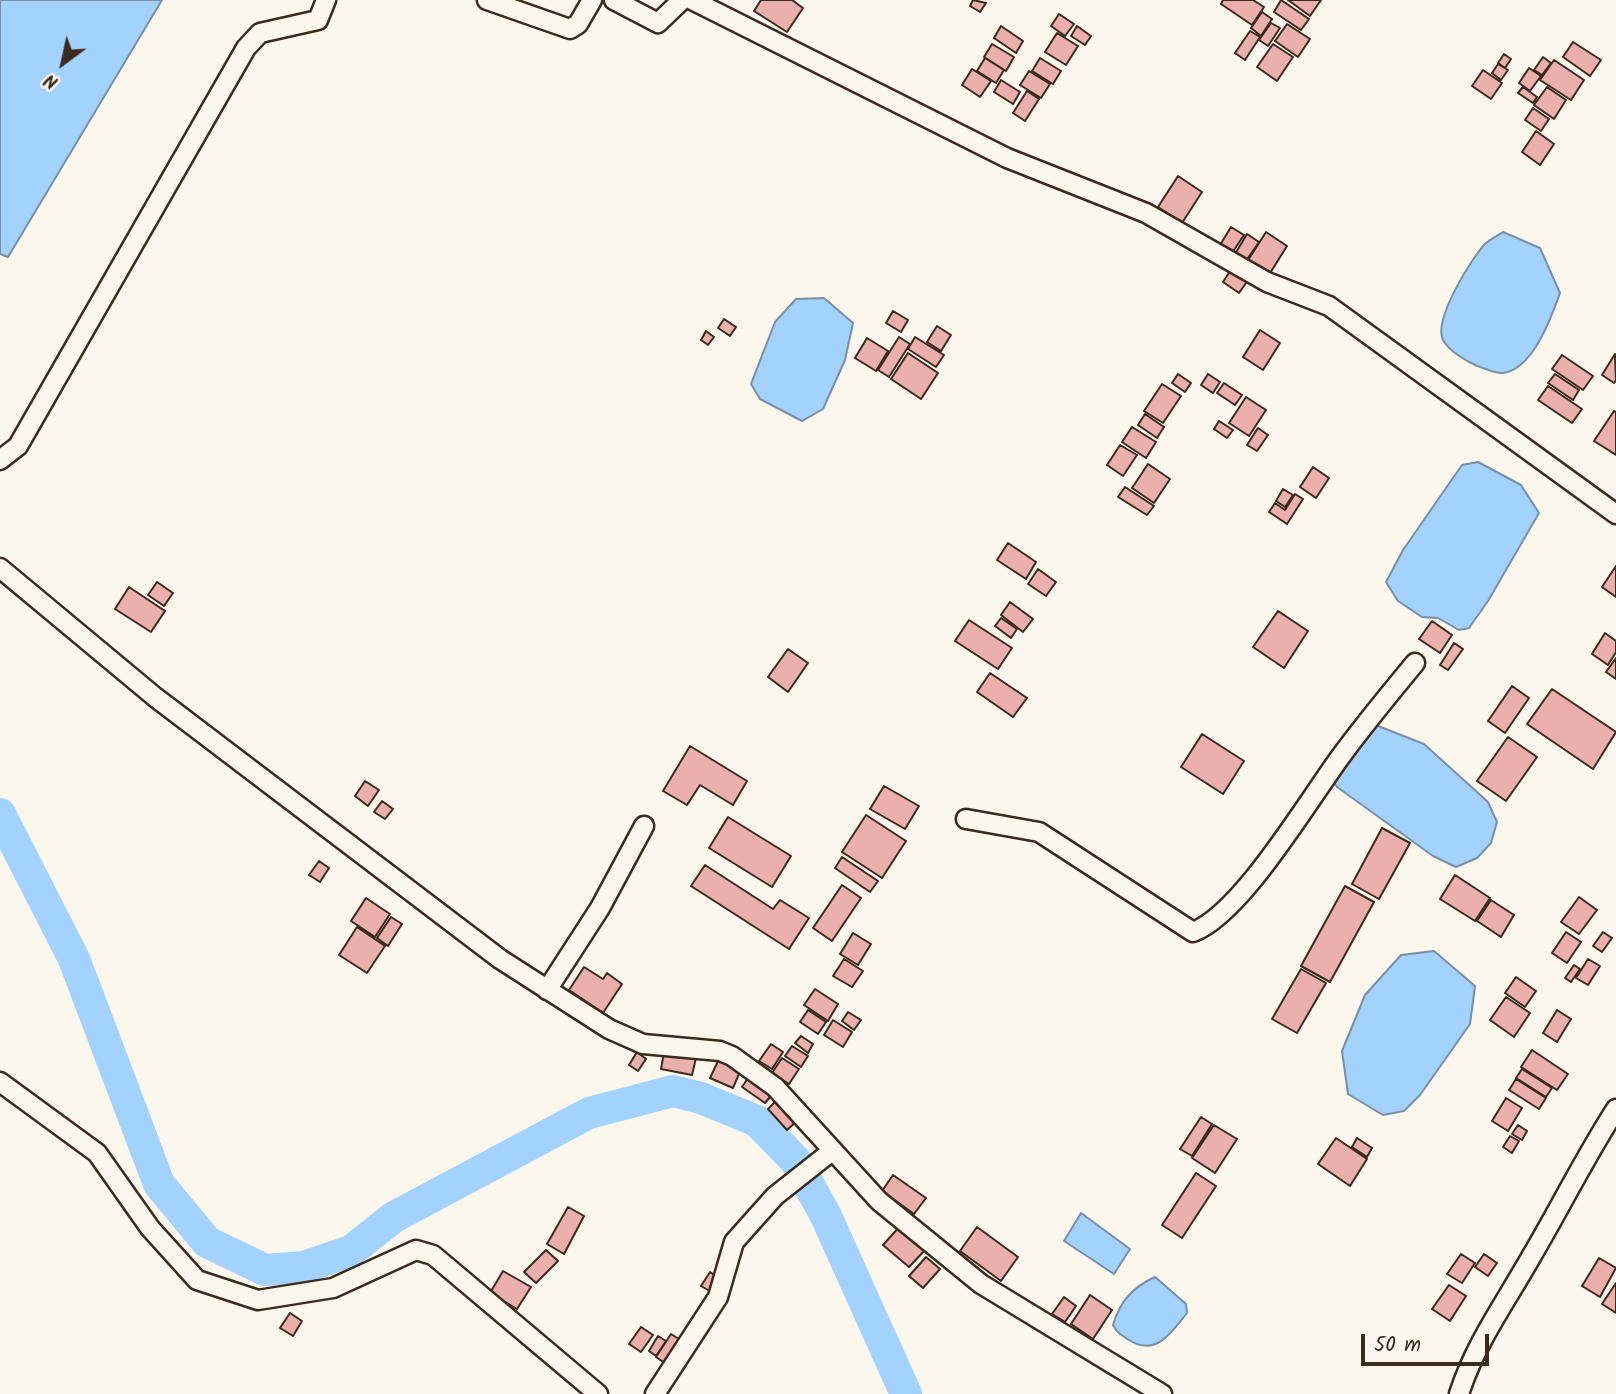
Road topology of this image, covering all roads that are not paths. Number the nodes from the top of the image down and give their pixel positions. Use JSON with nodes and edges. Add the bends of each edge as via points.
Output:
{"nodes":[{"id":1,"x":326,"y":0,"type":"edge"},
{"id":2,"x":487,"y":0,"type":"edge"},
{"id":3,"x":592,"y":0,"type":"edge"},
{"id":4,"x":614,"y":0,"type":"edge"},
{"id":5,"x":682,"y":0,"type":"edge"},
{"id":6,"x":692,"y":0,"type":"edge"},
{"id":7,"x":0,"y":460,"type":"edge"},
{"id":8,"x":1616,"y":514,"type":"edge"},
{"id":9,"x":0,"y":568,"type":"edge"},
{"id":10,"x":1415,"y":663,"type":"dead end"},
{"id":11,"x":966,"y":819,"type":"dead end"},
{"id":12,"x":643,"y":826,"type":"dead end"},
{"id":13,"x":547,"y":990,"type":"junction"},
{"id":14,"x":0,"y":1082,"type":"edge"},
{"id":15,"x":1616,"y":1109,"type":"edge"},
{"id":16,"x":829,"y":1154,"type":"junction"},
{"id":17,"x":598,"y":1394,"type":"edge"},
{"id":18,"x":655,"y":1394,"type":"edge"},
{"id":19,"x":1162,"y":1394,"type":"edge"},
{"id":20,"x":1459,"y":1394,"type":"edge"}],
"edges":[{"from":1,"to":7,"type":"street","via":[[318,20],[260,33],[246,48],[18,446]]},
{"from":2,"to":3,"type":"street","via":[[570,29]]},
{"from":4,"to":5,"type":"street","via":[[658,23]]},
{"from":6,"to":8,"type":"street","via":[[1007,158],[1146,213],[1267,282],[1329,306]]},
{"from":9,"to":13,"type":"street","via":[[155,697]]},
{"from":10,"to":11,"type":"street","via":[[1245,887],[1207,927],[1193,932],[1039,832]]},
{"from":12,"to":13,"type":"street","via":[[600,908]]},
{"from":13,"to":16,"type":"street","via":[[609,1029],[643,1044],[732,1056],[775,1087]]},
{"from":14,"to":17,"type":"street","via":[[97,1153],[150,1228],[197,1280],[258,1300],[333,1288],[416,1250],[433,1255]]},
{"from":15,"to":20,"type":"street","via":[[1475,1350]]},
{"from":16,"to":18,"type":"street","via":[[775,1196],[734,1242],[718,1297]]},
{"from":16,"to":19,"type":"street","via":[[981,1284]]}]}
